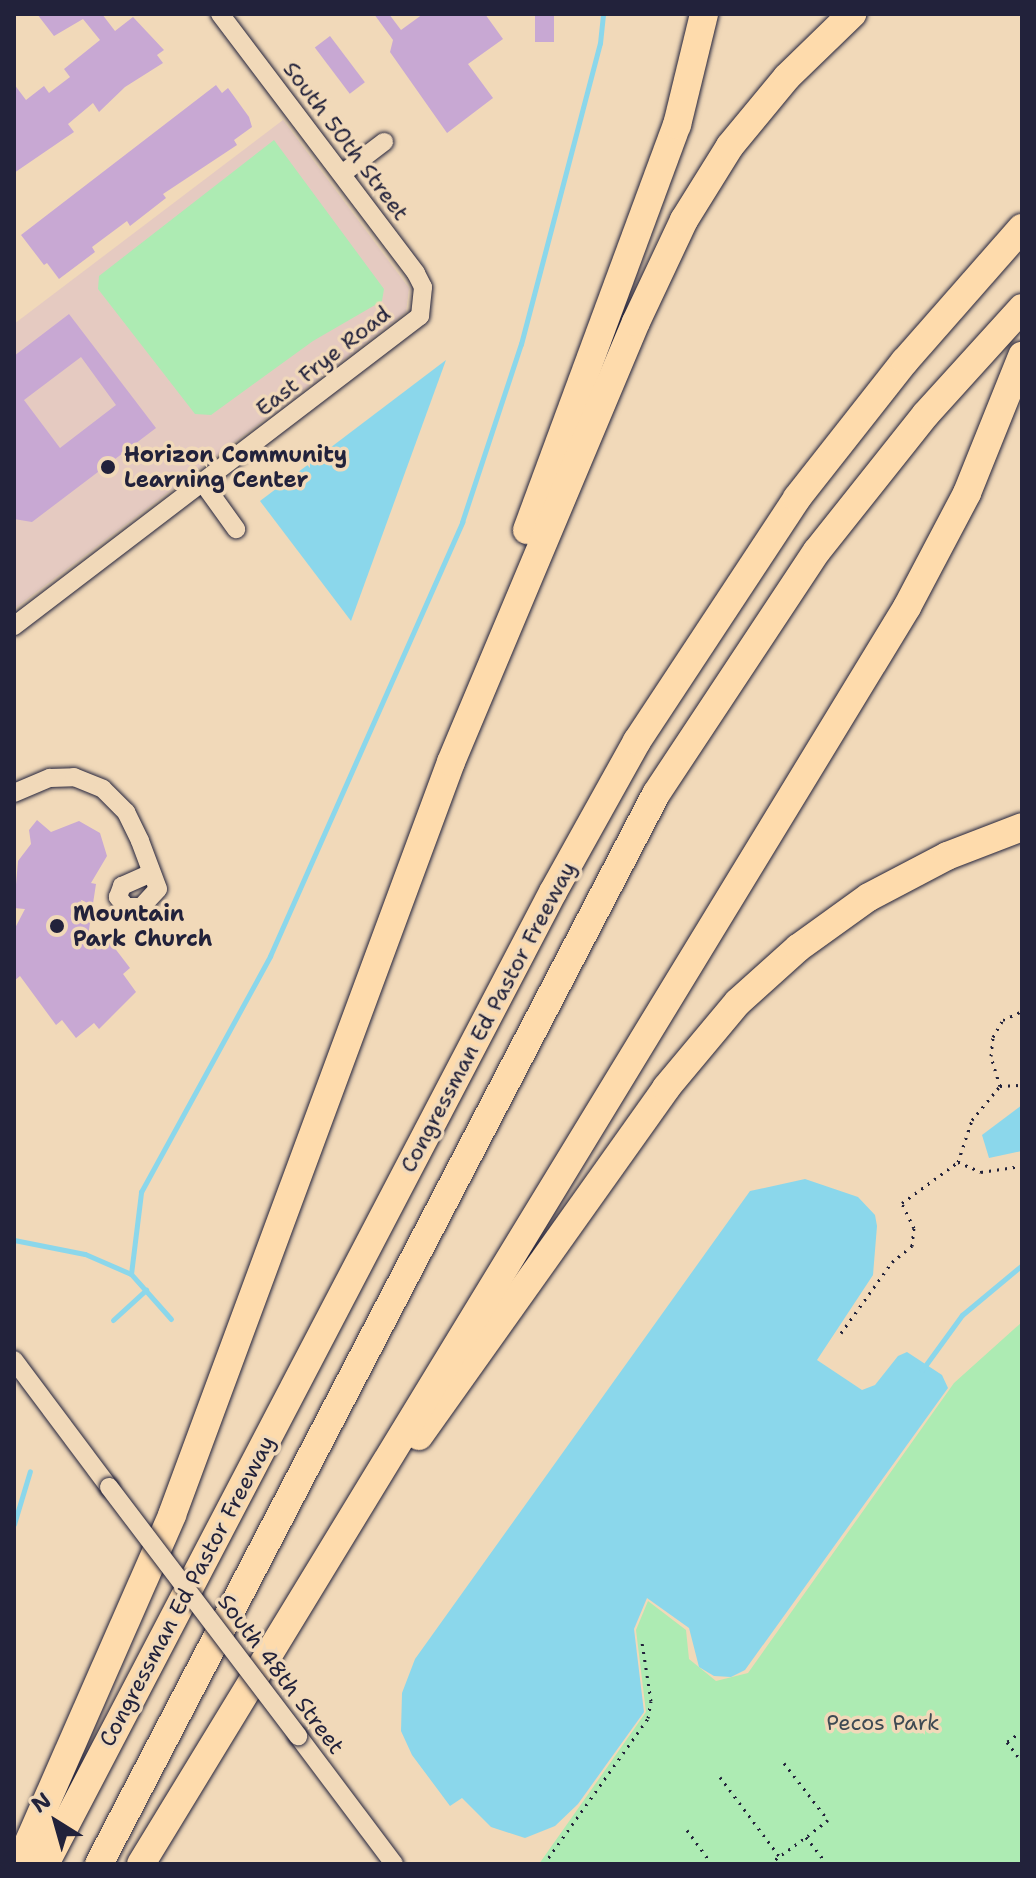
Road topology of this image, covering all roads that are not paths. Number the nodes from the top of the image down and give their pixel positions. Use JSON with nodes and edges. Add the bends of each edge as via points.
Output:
{"nodes":[{"id":1,"x":220,"y":14,"type":"edge"},
{"id":2,"x":704,"y":14,"type":"edge"},
{"id":3,"x":852,"y":14,"type":"edge"},
{"id":4,"x":384,"y":142,"type":"dead end"},
{"id":5,"x":342,"y":174,"type":"junction"},
{"id":6,"x":1022,"y":228,"type":"edge"},
{"id":7,"x":424,"y":302,"type":"joint"},
{"id":8,"x":1022,"y":308,"type":"edge"},
{"id":9,"x":1018,"y":369,"type":"edge"},
{"id":10,"x":203,"y":483,"type":"junction"},
{"id":11,"x":236,"y":529,"type":"dead end"},
{"id":12,"x":14,"y":626,"type":"edge"},
{"id":13,"x":451,"y":762,"type":"junction"},
{"id":14,"x":14,"y":793,"type":"edge"},
{"id":15,"x":1022,"y":827,"type":"edge"},
{"id":16,"x":151,"y":873,"type":"dead end"},
{"id":17,"x":14,"y":1360,"type":"edge"},
{"id":18,"x":303,"y":1600,"type":"junction"},
{"id":19,"x":19,"y":1864,"type":"edge"},
{"id":20,"x":45,"y":1864,"type":"edge"},
{"id":21,"x":99,"y":1864,"type":"edge"},
{"id":22,"x":141,"y":1864,"type":"edge"},
{"id":23,"x":394,"y":1864,"type":"edge"}],
"edges":[{"from":1,"to":5,"type":"street","name":"South 50th Street"},
{"from":2,"to":13,"type":"highway","via":[[677,125],[476,668]]},
{"from":3,"to":13,"type":"highway","via":[[767,99],[684,220],[597,411]]},
{"from":4,"to":5,"type":"street"},
{"from":5,"to":7,"type":"street","name":"South 50th Street","via":[[416,273]]},
{"from":6,"to":20,"type":"highway","name":"Congressman Ed Pastor Freeway","via":[[905,361],[797,498],[637,741]]},
{"from":7,"to":10,"type":"street","name":"East Frye Road","via":[[420,316],[405,330]]},
{"from":8,"to":21,"type":"highway","name":"Congressman Ed Pastor Freeway","via":[[926,414],[817,551],[656,794]]},
{"from":9,"to":18,"type":"highway","via":[[967,493],[907,607]]},
{"from":10,"to":11,"type":"street"},
{"from":10,"to":12,"type":"street","name":"East Frye Road"},
{"from":13,"to":19,"type":"highway","via":[[172,1515]]},
{"from":14,"to":16,"type":"street","via":[[50,778],[74,777],[103,789],[126,812]]},
{"from":15,"to":18,"type":"highway","via":[[947,856],[869,897],[798,948],[738,1002],[666,1088]]},
{"from":17,"to":23,"type":"street","name":"South 48th Street","bridge":true},
{"from":18,"to":22,"type":"highway"}]}
